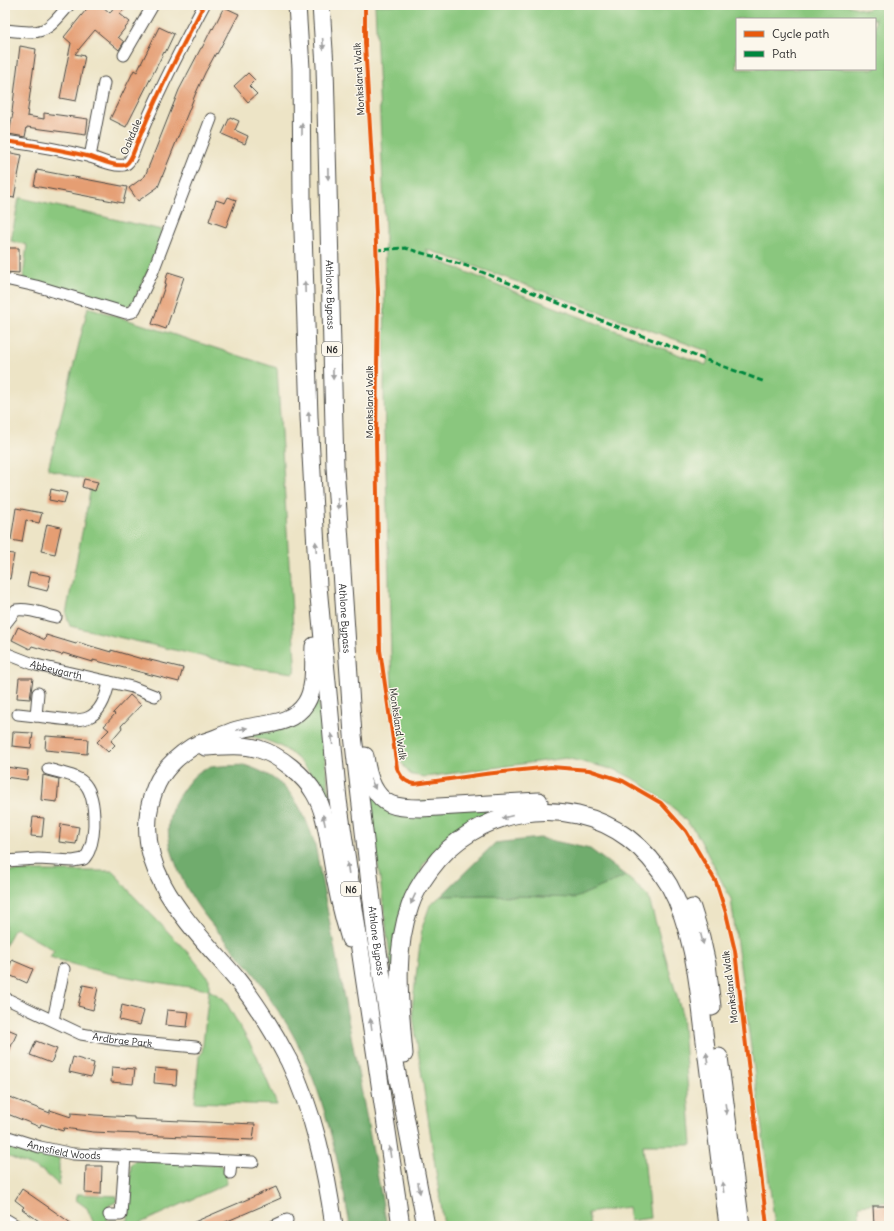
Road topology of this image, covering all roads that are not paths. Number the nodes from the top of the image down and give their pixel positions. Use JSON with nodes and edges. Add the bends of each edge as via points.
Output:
{"nodes":[{"id":1,"x":68,"y":5,"type":"edge"},
{"id":2,"x":153,"y":5,"type":"edge"},
{"id":3,"x":204,"y":5,"type":"edge"},
{"id":4,"x":297,"y":5,"type":"edge"},
{"id":5,"x":321,"y":5,"type":"edge"},
{"id":6,"x":5,"y":30,"type":"edge"},
{"id":7,"x":124,"y":55,"type":"dead end"},
{"id":8,"x":104,"y":83,"type":"dead end"},
{"id":9,"x":211,"y":119,"type":"dead end"},
{"id":10,"x":5,"y":142,"type":"edge"},
{"id":11,"x":90,"y":157,"type":"junction"},
{"id":12,"x":5,"y":279,"type":"edge"},
{"id":13,"x":318,"y":586,"type":"junction"},
{"id":14,"x":56,"y":617,"type":"dead end"},
{"id":15,"x":5,"y":624,"type":"edge"},
{"id":16,"x":5,"y":654,"type":"edge"},
{"id":17,"x":109,"y":682,"type":"junction"},
{"id":18,"x":351,"y":692,"type":"junction"},
{"id":19,"x":38,"y":694,"type":"dead end"},
{"id":20,"x":155,"y":696,"type":"dead end"},
{"id":21,"x":18,"y":714,"type":"dead end"},
{"id":22,"x":36,"y":716,"type":"junction"},
{"id":23,"x":193,"y":747,"type":"junction"},
{"id":24,"x":48,"y":769,"type":"dead end"},
{"id":25,"x":5,"y":861,"type":"edge"},
{"id":26,"x":64,"y":969,"type":"dead end"},
{"id":27,"x":367,"y":993,"type":"junction"},
{"id":28,"x":5,"y":998,"type":"edge"},
{"id":29,"x":52,"y":1020,"type":"junction"},
{"id":30,"x":196,"y":1047,"type":"dead end"},
{"id":31,"x":407,"y":1127,"type":"junction"},
{"id":32,"x":5,"y":1136,"type":"edge"},
{"id":33,"x":125,"y":1156,"type":"junction"},
{"id":34,"x":253,"y":1162,"type":"dead end"},
{"id":35,"x":109,"y":1215,"type":"dead end"},
{"id":36,"x":287,"y":1220,"type":"dead end"},
{"id":37,"x":274,"y":1226,"type":"edge"},
{"id":38,"x":334,"y":1226,"type":"edge"},
{"id":39,"x":401,"y":1226,"type":"edge"},
{"id":40,"x":426,"y":1226,"type":"edge"},
{"id":41,"x":728,"y":1226,"type":"edge"},
{"id":42,"x":741,"y":1226,"type":"edge"}],
"edges":[{"from":1,"to":6,"type":"street","via":[[54,23],[41,31],[31,33]]},
{"from":2,"to":7,"type":"street"},
{"from":3,"to":11,"type":"street","name":"Oakdale","via":[[171,68],[128,162],[118,165]]},
{"from":13,"to":4,"type":"highway","name":"Athlone Bypass","number":"N6","one_way":true,"via":[[308,418],[301,68]]},
{"from":5,"to":18,"type":"highway","name":"Athlone Bypass","number":"N6","one_way":true,"via":[[325,66],[335,467]]},
{"from":8,"to":11,"type":"street"},
{"from":9,"to":12,"type":"street","via":[[153,271],[132,312],[126,313]]},
{"from":10,"to":11,"type":"street","name":"Oakdale"},
{"from":23,"to":13,"type":"highway","one_way":true,"via":[[237,730],[279,723],[297,713],[306,704],[311,693],[313,674]]},
{"from":27,"to":13,"type":"highway","name":"Athlone Bypass","number":"N6","one_way":true,"via":[[338,800]]},
{"from":14,"to":15,"type":"street","via":[[21,609],[16,610]]},
{"from":16,"to":17,"type":"street","name":"Abbeygarth","via":[[36,665]]},
{"from":17,"to":20,"type":"street","name":"Abbeygarth"},
{"from":17,"to":22,"type":"street","via":[[105,697],[94,715],[89,718],[76,720]]},
{"from":18,"to":31,"type":"highway","name":"Athlone Bypass","number":"N6","via":[[354,743],[377,945]]},
{"from":18,"to":42,"type":"highway","one_way":true,"via":[[362,727],[367,770],[373,787],[390,804],[421,808],[527,801],[572,802],[603,811],[628,825],[650,842],[665,860],[678,878],[692,908],[707,964]]},
{"from":19,"to":22,"type":"street"},
{"from":21,"to":22,"type":"street"},
{"from":27,"to":23,"type":"highway","one_way":true,"via":[[342,912],[323,813],[315,794],[292,768],[259,749],[230,746]]},
{"from":23,"to":38,"type":"highway","via":[[167,768],[152,797],[148,817],[151,854],[172,901],[237,979],[289,1061],[308,1106],[321,1152]]},
{"from":24,"to":25,"type":"street","via":[[82,781],[90,791],[94,805],[89,852],[84,859],[73,861]]},
{"from":26,"to":29,"type":"street"},
{"from":39,"to":27,"type":"highway","name":"Athlone Bypass","number":"N6","one_way":true},
{"from":28,"to":29,"type":"street","name":"Ardbrae Park"},
{"from":29,"to":30,"type":"street","name":"Ardbrae Park","via":[[81,1034]]},
{"from":31,"to":40,"type":"highway","name":"Athlone Bypass","number":"N6","one_way":true},
{"from":41,"to":31,"type":"highway","one_way":true,"via":[[697,979],[678,904],[657,867],[629,838],[588,818],[543,811],[521,813],[496,820],[458,841],[438,858],[420,884],[403,930],[400,958]]},
{"from":32,"to":33,"type":"street","name":"Annsfield Woods","via":[[66,1153]]},
{"from":33,"to":34,"type":"street","name":"Annsfield Woods","via":[[231,1167]]},
{"from":33,"to":35,"type":"street","via":[[121,1215]]},
{"from":36,"to":37,"type":"street"}]}
